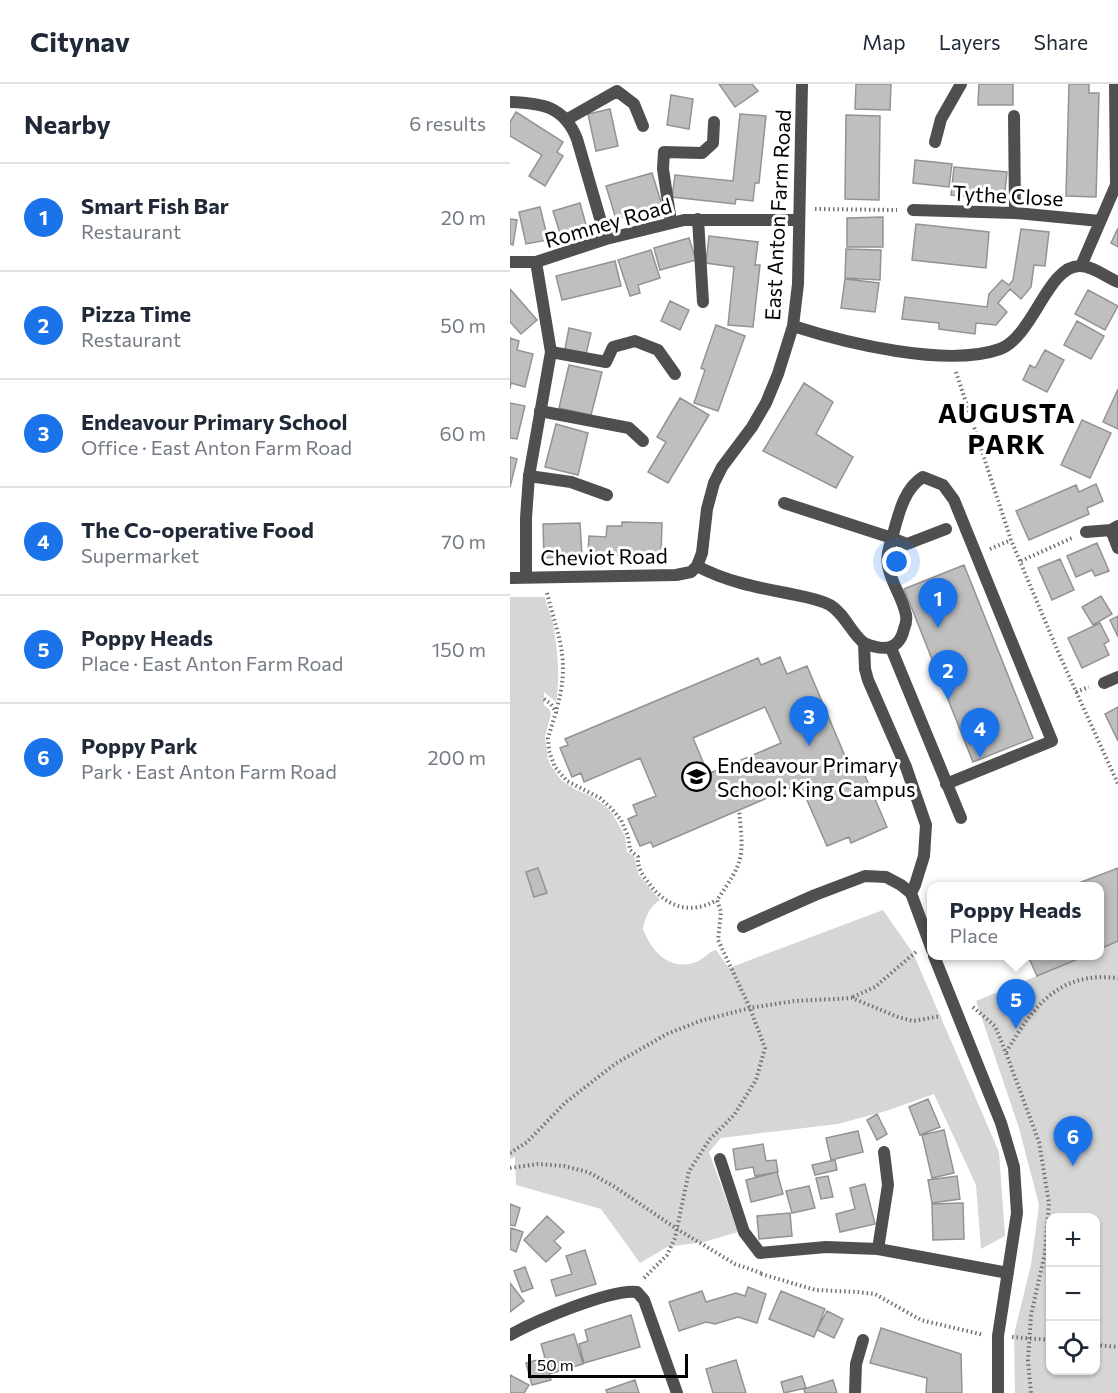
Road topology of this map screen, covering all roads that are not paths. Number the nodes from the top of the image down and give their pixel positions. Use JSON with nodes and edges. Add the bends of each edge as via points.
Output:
{"nodes":[{"id":1,"x":802,"y":84,"type":"edge"},
{"id":2,"x":961,"y":84,"type":"edge"},
{"id":3,"x":1115,"y":84,"type":"edge"},
{"id":4,"x":510,"y":102,"type":"edge"},
{"id":5,"x":1014,"y":116,"type":"dead end"},
{"id":6,"x":566,"y":120,"type":"junction"},
{"id":7,"x":714,"y":122,"type":"dead end"},
{"id":8,"x":643,"y":126,"type":"dead end"},
{"id":9,"x":935,"y":142,"type":"dead end"},
{"id":10,"x":1117,"y":185,"type":"edge"},
{"id":11,"x":913,"y":210,"type":"road end"},
{"id":12,"x":1015,"y":213,"type":"junction"},
{"id":13,"x":798,"y":214,"type":"junction"},
{"id":14,"x":698,"y":219,"type":"junction"},
{"id":15,"x":1100,"y":221,"type":"junction"},
{"id":16,"x":671,"y":222,"type":"junction"},
{"id":17,"x":606,"y":239,"type":"junction"},
{"id":18,"x":510,"y":262,"type":"edge"},
{"id":19,"x":536,"y":262,"type":"junction"},
{"id":20,"x":1081,"y":266,"type":"junction"},
{"id":21,"x":1118,"y":282,"type":"edge"},
{"id":22,"x":704,"y":302,"type":"dead end"},
{"id":23,"x":793,"y":326,"type":"junction"},
{"id":24,"x":551,"y":352,"type":"junction"},
{"id":25,"x":675,"y":374,"type":"dead end"},
{"id":26,"x":540,"y":411,"type":"junction"},
{"id":27,"x":643,"y":441,"type":"dead end"},
{"id":28,"x":529,"y":476,"type":"junction"},
{"id":29,"x":607,"y":495,"type":"dead end"},
{"id":30,"x":784,"y":503,"type":"dead end"},
{"id":31,"x":1114,"y":528,"type":"edge"},
{"id":32,"x":946,"y":529,"type":"dead end"},
{"id":33,"x":1086,"y":532,"type":"road end"},
{"id":34,"x":892,"y":538,"type":"junction"},
{"id":35,"x":1118,"y":548,"type":"edge"},
{"id":36,"x":697,"y":566,"type":"junction"},
{"id":37,"x":526,"y":577,"type":"junction"},
{"id":38,"x":510,"y":578,"type":"edge"},
{"id":39,"x":864,"y":643,"type":"junction"},
{"id":40,"x":891,"y":648,"type":"junction"},
{"id":41,"x":1118,"y":677,"type":"edge"},
{"id":42,"x":1104,"y":683,"type":"dead end"},
{"id":43,"x":946,"y":784,"type":"junction"},
{"id":44,"x":961,"y":818,"type":"dead end"},
{"id":45,"x":911,"y":893,"type":"junction"},
{"id":46,"x":743,"y":927,"type":"dead end"},
{"id":47,"x":927,"y":937,"type":"edge"},
{"id":48,"x":936,"y":960,"type":"edge"},
{"id":49,"x":884,"y":1152,"type":"dead end"},
{"id":50,"x":720,"y":1159,"type":"dead end"},
{"id":51,"x":878,"y":1250,"type":"junction"},
{"id":52,"x":1008,"y":1273,"type":"junction"},
{"id":53,"x":510,"y":1335,"type":"edge"},
{"id":54,"x":863,"y":1340,"type":"dead end"},
{"id":55,"x":677,"y":1393,"type":"edge"},
{"id":56,"x":855,"y":1393,"type":"edge"},
{"id":57,"x":998,"y":1393,"type":"edge"}],
"edges":[{"from":1,"to":13,"type":"street","name":"East Anton Farm Road"},
{"from":2,"to":9,"type":"street","via":[[941,120]]},
{"from":3,"to":10,"type":"street"},
{"from":4,"to":6,"type":"street","via":[[548,106]]},
{"from":5,"to":12,"type":"street"},
{"from":6,"to":8,"type":"street","via":[[617,91],[634,104]]},
{"from":6,"to":17,"type":"street","via":[[577,139]]},
{"from":7,"to":16,"type":"street","via":[[713,143],[702,153],[664,152]]},
{"from":10,"to":15,"type":"street"},
{"from":11,"to":12,"type":"street","name":"Tythe Close"},
{"from":12,"to":15,"type":"street","name":"Tythe Close"},
{"from":13,"to":14,"type":"street","name":"Romney Road"},
{"from":13,"to":23,"type":"street","name":"East Anton Farm Road","via":[[798,284]]},
{"from":14,"to":16,"type":"street","name":"Romney Road"},
{"from":14,"to":22,"type":"street"},
{"from":15,"to":20,"type":"street"},
{"from":16,"to":17,"type":"street","name":"Romney Road"},
{"from":17,"to":19,"type":"street","name":"Romney Road"},
{"from":18,"to":19,"type":"street","name":"Romney Road"},
{"from":19,"to":24,"type":"street","name":"Romney Road"},
{"from":20,"to":21,"type":"street"},
{"from":20,"to":23,"type":"street","via":[[1070,268],[1056,280],[1022,334],[1008,346],[979,354],[896,351]]},
{"from":23,"to":36,"type":"street","name":"East Anton Farm Road","via":[[766,403],[714,483]]},
{"from":24,"to":25,"type":"street","via":[[606,362],[613,347],[635,341],[658,350]]},
{"from":24,"to":26,"type":"street","name":"Romney Road"},
{"from":26,"to":27,"type":"street","via":[[629,428]]},
{"from":26,"to":28,"type":"street","name":"Romney Road"},
{"from":28,"to":29,"type":"street","via":[[571,482]]},
{"from":28,"to":37,"type":"street","name":"Romney Road"},
{"from":30,"to":34,"type":"street"},
{"from":31,"to":33,"type":"street"},
{"from":31,"to":35,"type":"street"},
{"from":32,"to":34,"type":"street","via":[[908,544]]},
{"from":34,"to":40,"type":"street","via":[[888,569],[906,622],[900,641]]},
{"from":34,"to":43,"type":"street","via":[[899,512],[915,481],[923,477],[937,481],[949,491],[1052,741]]},
{"from":36,"to":37,"type":"street","name":"Cheviot Road","via":[[691,572],[676,575]]},
{"from":36,"to":39,"type":"street","via":[[735,582],[830,605]]},
{"from":37,"to":38,"type":"street","name":"Cheviot Road"},
{"from":39,"to":40,"type":"street"},
{"from":39,"to":45,"type":"street","via":[[868,680],[926,825],[924,856]]},
{"from":40,"to":43,"type":"street"},
{"from":41,"to":42,"type":"street"},
{"from":43,"to":44,"type":"street"},
{"from":45,"to":46,"type":"street","via":[[886,877],[865,876]]},
{"from":45,"to":47,"type":"street"},
{"from":48,"to":52,"type":"street","via":[[1014,1167],[1017,1214]]},
{"from":49,"to":51,"type":"street","via":[[888,1185]]},
{"from":50,"to":51,"type":"street","via":[[744,1232],[757,1251],[763,1254],[826,1247]]},
{"from":51,"to":52,"type":"street"},
{"from":52,"to":57,"type":"street","via":[[998,1336]]},
{"from":53,"to":55,"type":"street","via":[[608,1295],[636,1292],[648,1308]]},
{"from":54,"to":56,"type":"street","via":[[856,1364]]}]}
